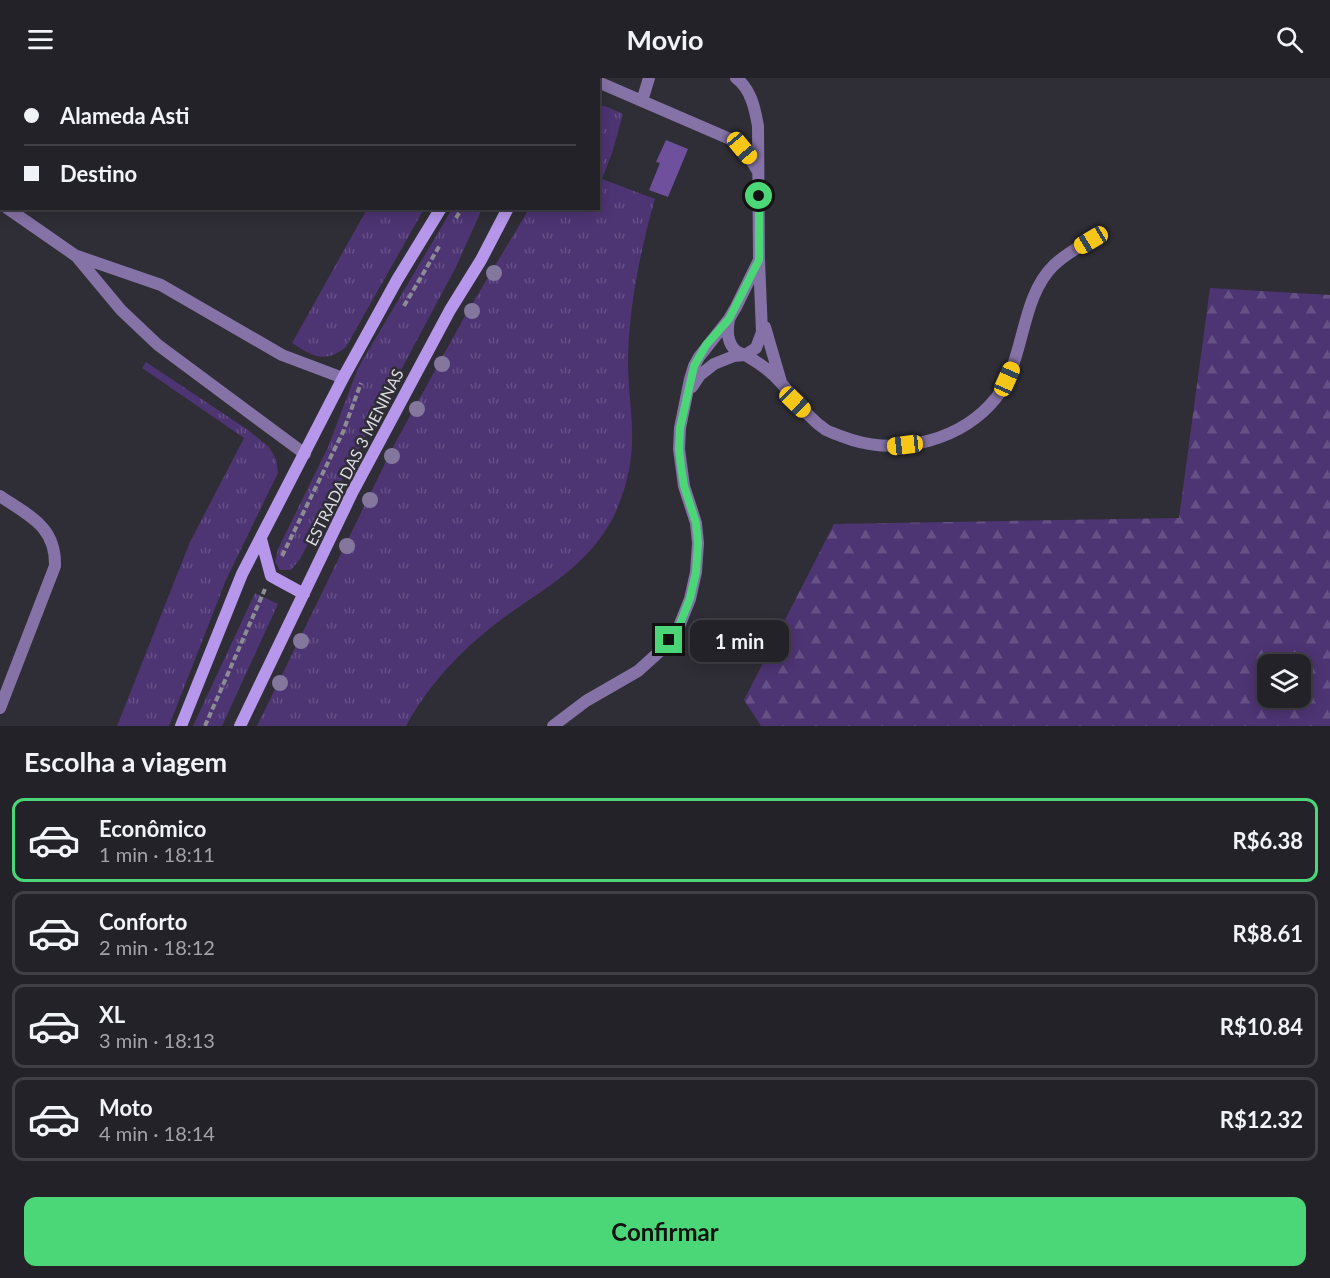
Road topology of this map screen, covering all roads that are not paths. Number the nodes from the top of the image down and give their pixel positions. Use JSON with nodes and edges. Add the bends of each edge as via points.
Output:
{"nodes":[{"id":1,"x":649,"y":78,"type":"edge"},
{"id":2,"x":736,"y":78,"type":"edge"},
{"id":3,"x":600,"y":83,"type":"edge"},
{"id":4,"x":642,"y":101,"type":"junction"},
{"id":5,"x":759,"y":175,"type":"junction"},
{"id":6,"x":10,"y":210,"type":"edge"},
{"id":7,"x":440,"y":210,"type":"edge"},
{"id":8,"x":507,"y":210,"type":"edge"},
{"id":9,"x":1091,"y":240,"type":"dead end"},
{"id":10,"x":76,"y":256,"type":"junction"},
{"id":11,"x":759,"y":260,"type":"junction"},
{"id":12,"x":729,"y":319,"type":"junction"},
{"id":13,"x":763,"y":321,"type":"junction"},
{"id":14,"x":745,"y":355,"type":"junction"},
{"id":15,"x":344,"y":378,"type":"junction"},
{"id":16,"x":782,"y":383,"type":"junction"},
{"id":17,"x":689,"y":391,"type":"junction"},
{"id":18,"x":305,"y":453,"type":"junction"},
{"id":19,"x":0,"y":496,"type":"edge"},
{"id":20,"x":261,"y":539,"type":"junction"},
{"id":21,"x":304,"y":594,"type":"junction"},
{"id":22,"x":0,"y":708,"type":"edge"},
{"id":23,"x":181,"y":726,"type":"edge"},
{"id":24,"x":240,"y":726,"type":"edge"},
{"id":25,"x":553,"y":726,"type":"edge"}],
"edges":[{"from":1,"to":4,"type":"street"},
{"from":2,"to":5,"type":"street","via":[[755,109]]},
{"from":3,"to":4,"type":"street"},
{"from":4,"to":5,"type":"street","via":[[730,139],[751,158]]},
{"from":5,"to":11,"type":"street"},
{"from":6,"to":10,"type":"street"},
{"from":7,"to":15,"type":"main road"},
{"from":8,"to":21,"type":"main road","name":"ESTRADA DAS 3 MENINAS","via":[[352,493]]},
{"from":9,"to":16,"type":"street","via":[[1052,267],[1029,307],[1015,360],[996,397],[960,428],[918,443],[867,444],[827,430],[795,402]]},
{"from":10,"to":15,"type":"street","via":[[161,285],[282,355]]},
{"from":10,"to":18,"type":"street","via":[[121,310],[158,345]]},
{"from":11,"to":12,"type":"street"},
{"from":11,"to":13,"type":"street"},
{"from":12,"to":14,"type":"street","via":[[727,331],[732,346]]},
{"from":12,"to":17,"type":"street","via":[[694,366]]},
{"from":13,"to":14,"type":"street","via":[[756,348]]},
{"from":13,"to":16,"type":"street"},
{"from":14,"to":16,"type":"street"},
{"from":14,"to":17,"type":"street","via":[[720,360],[700,375]]},
{"from":15,"to":18,"type":"main road"},
{"from":17,"to":25,"type":"street","via":[[679,449],[698,543],[690,598],[678,629],[638,671],[586,701]]},
{"from":18,"to":20,"type":"main road"},
{"from":19,"to":22,"type":"street","via":[[46,530],[55,552],[54,566]]},
{"from":20,"to":21,"type":"main road","via":[[271,576]]},
{"from":20,"to":23,"type":"main road","via":[[242,574]]},
{"from":21,"to":24,"type":"main road","name":"ESTRADA DAS 3 MENINAS"}]}
